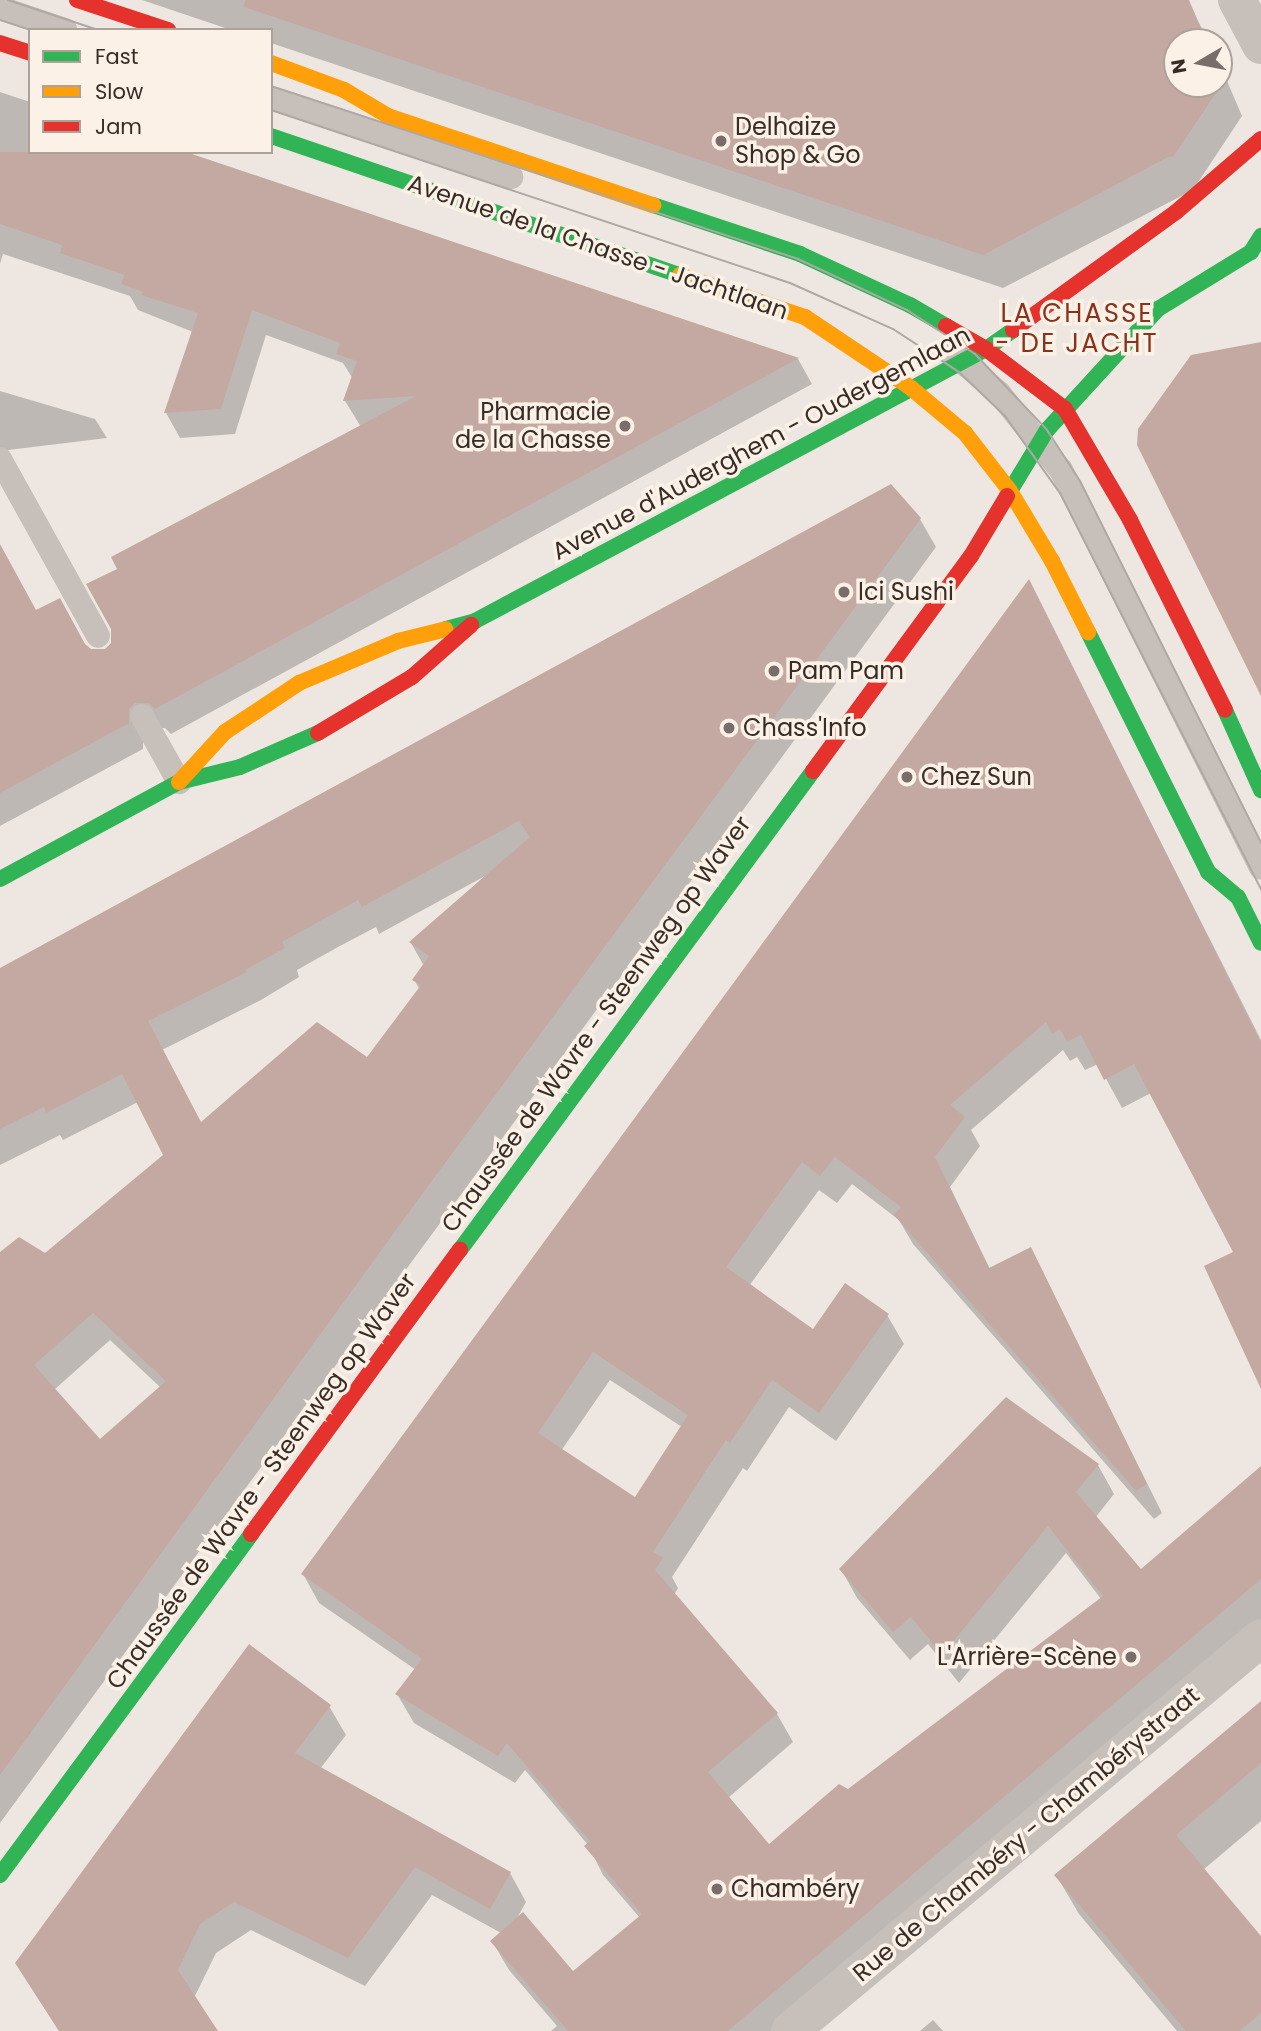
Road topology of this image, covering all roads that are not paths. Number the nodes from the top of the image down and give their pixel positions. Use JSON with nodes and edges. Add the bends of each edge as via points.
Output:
{"nodes":[{"id":1,"x":77,"y":0,"type":"edge"},
{"id":2,"x":1237,"y":0,"type":"edge"},
{"id":3,"x":0,"y":8,"type":"edge"},
{"id":4,"x":59,"y":28,"type":"edge"},
{"id":5,"x":162,"y":28,"type":"edge"},
{"id":6,"x":0,"y":43,"type":"edge"},
{"id":7,"x":1261,"y":45,"type":"edge"},
{"id":8,"x":28,"y":52,"type":"edge"},
{"id":9,"x":273,"y":64,"type":"edge"},
{"id":10,"x":273,"y":99,"type":"edge"},
{"id":11,"x":388,"y":116,"type":"junction"},
{"id":12,"x":345,"y":123,"type":"junction"},
{"id":13,"x":273,"y":137,"type":"edge"},
{"id":14,"x":1261,"y":139,"type":"edge"},
{"id":15,"x":1261,"y":236,"type":"edge"},
{"id":16,"x":1256,"y":251,"type":"edge"},
{"id":17,"x":986,"y":349,"type":"junction"},
{"id":18,"x":963,"y":360,"type":"junction"},
{"id":19,"x":911,"y":387,"type":"junction"},
{"id":20,"x":1065,"y":409,"type":"junction"},
{"id":21,"x":1040,"y":442,"type":"junction"},
{"id":22,"x":0,"y":459,"type":"edge"},
{"id":23,"x":1010,"y":491,"type":"junction"},
{"id":24,"x":475,"y":621,"type":"junction"},
{"id":25,"x":98,"y":636,"type":"dead end"},
{"id":26,"x":142,"y":716,"type":"dead end"},
{"id":27,"x":179,"y":782,"type":"junction"},
{"id":28,"x":1261,"y":790,"type":"edge"},
{"id":29,"x":1261,"y":867,"type":"edge"},
{"id":30,"x":0,"y":879,"type":"edge"},
{"id":31,"x":1261,"y":943,"type":"edge"},
{"id":32,"x":1261,"y":1638,"type":"edge"},
{"id":33,"x":0,"y":1875,"type":"edge"},
{"id":34,"x":795,"y":2029,"type":"edge"}],
"edges":[{"from":1,"to":5,"type":"street"},
{"from":2,"to":7,"type":"street"},
{"from":3,"to":4,"type":"lane"},
{"from":6,"to":8,"type":"street"},
{"from":9,"to":11,"type":"street","name":"Avenue de la Chasse - Jachtlaan","via":[[344,90]]},
{"from":10,"to":12,"type":"lane","name":"Avenue de la Chasse - Jachtlaan"},
{"from":11,"to":12,"type":"lane","name":"Avenue de la Chasse - Jachtlaan"},
{"from":11,"to":17,"type":"street","name":"Avenue de la Chasse - Jachtlaan","via":[[800,254],[910,305]]},
{"from":12,"to":18,"type":"lane","name":"Avenue de la Chasse - Jachtlaan","via":[[794,271],[895,317]]},
{"from":13,"to":19,"type":"street","name":"Avenue de la Chasse - Jachtlaan","via":[[805,317]]},
{"from":14,"to":17,"type":"street","name":"Avenue d'Auderghem - Oudergemlaan","via":[[1176,212]]},
{"from":15,"to":16,"type":"street","name":"Chaussée de Wavre - Steenweg op Waver"},
{"from":16,"to":20,"type":"street","name":"Chaussée de Wavre - Steenweg op Waver","via":[[1158,309]]},
{"from":17,"to":18,"type":"street","name":"Avenue d'Auderghem - Oudergemlaan"},
{"from":17,"to":20,"type":"street","name":"Avenue de la Chasse - Jachtlaan"},
{"from":18,"to":19,"type":"street","name":"Avenue d'Auderghem - Oudergemlaan"},
{"from":18,"to":21,"type":"lane","name":"Avenue de la Chasse - Jachtlaan","via":[[999,393]]},
{"from":19,"to":23,"type":"street","name":"Avenue de la Chasse - Jachtlaan","via":[[965,433]]},
{"from":19,"to":24,"type":"street","name":"Avenue d'Auderghem - Oudergemlaan"},
{"from":20,"to":21,"type":"street","name":"Chaussée de Wavre - Steenweg op Waver"},
{"from":20,"to":28,"type":"street","via":[[1130,520],[1246,751]]},
{"from":21,"to":23,"type":"street","name":"Chaussée de Wavre - Steenweg op Waver"},
{"from":21,"to":29,"type":"lane","name":"Avenue de la Chasse - Jachtlaan","via":[[1082,507]]},
{"from":22,"to":25,"type":"lane"},
{"from":23,"to":31,"type":"street","name":"Avenue de la Chasse - Jachtlaan","via":[[1052,561],[1208,872],[1238,897]]},
{"from":23,"to":33,"type":"street","name":"Chaussée de Wavre - Steenweg op Waver","via":[[964,566]]},
{"from":24,"to":27,"type":"street","name":"Avenue d'Auderghem - Oudergemlaan","via":[[412,677],[323,731],[240,767]]},
{"from":24,"to":27,"type":"street","name":"Avenue d'Auderghem - Oudergemlaan","via":[[398,641],[299,683],[225,732]]},
{"from":26,"to":27,"type":"lane"},
{"from":27,"to":30,"type":"street","name":"Avenue d'Auderghem - Oudergemlaan"},
{"from":32,"to":34,"type":"street","name":"Rue de Chambéry - Chambérystraat"}]}
